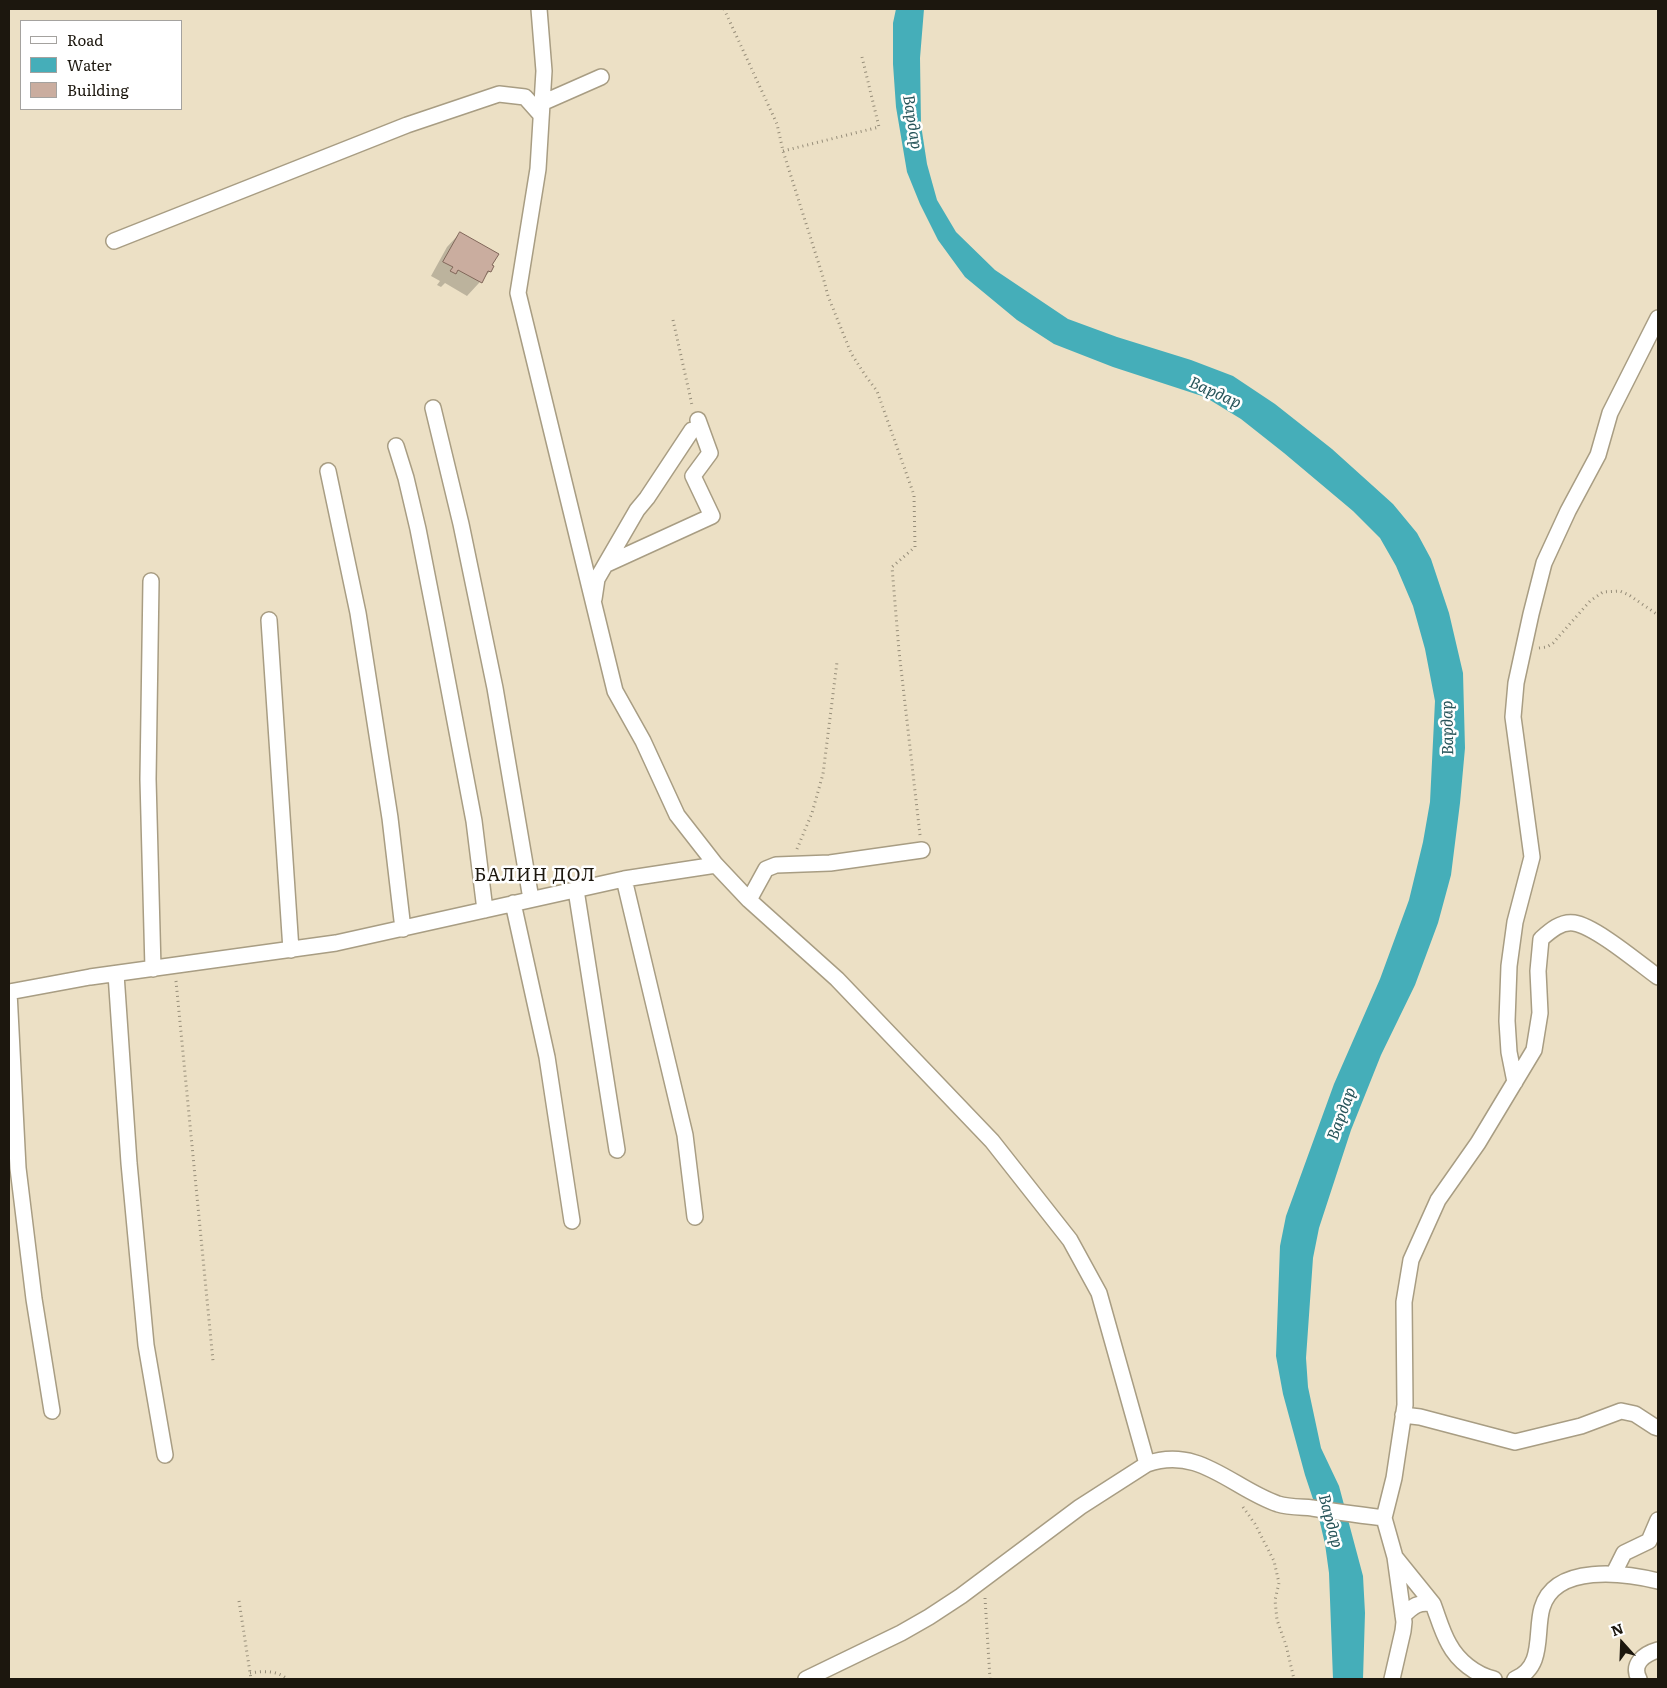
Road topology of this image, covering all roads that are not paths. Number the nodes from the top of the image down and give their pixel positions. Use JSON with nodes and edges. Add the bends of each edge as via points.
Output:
{"nodes":[{"id":1,"x":540,"y":9,"type":"edge"},
{"id":2,"x":601,"y":77,"type":"dead end"},
{"id":3,"x":541,"y":109,"type":"junction"},
{"id":4,"x":114,"y":240,"type":"dead end"},
{"id":5,"x":1658,"y":318,"type":"edge"},
{"id":6,"x":433,"y":408,"type":"dead end"},
{"id":7,"x":396,"y":446,"type":"dead end"},
{"id":8,"x":328,"y":471,"type":"dead end"},
{"id":9,"x":607,"y":564,"type":"junction"},
{"id":10,"x":152,"y":581,"type":"dead end"},
{"id":11,"x":593,"y":608,"type":"junction"},
{"id":12,"x":269,"y":620,"type":"dead end"},
{"id":13,"x":922,"y":850,"type":"road end"},
{"id":14,"x":716,"y":865,"type":"junction"},
{"id":15,"x":624,"y":879,"type":"junction"},
{"id":16,"x":576,"y":890,"type":"junction"},
{"id":17,"x":531,"y":899,"type":"junction"},
{"id":18,"x":749,"y":900,"type":"junction"},
{"id":19,"x":513,"y":903,"type":"junction"},
{"id":20,"x":485,"y":910,"type":"junction"},
{"id":21,"x":403,"y":929,"type":"junction"},
{"id":22,"x":291,"y":950,"type":"junction"},
{"id":23,"x":153,"y":969,"type":"junction"},
{"id":24,"x":116,"y":974,"type":"junction"},
{"id":25,"x":1658,"y":978,"type":"edge"},
{"id":26,"x":9,"y":992,"type":"edge"},
{"id":27,"x":1515,"y":1082,"type":"junction"},
{"id":28,"x":617,"y":1150,"type":"dead end"},
{"id":29,"x":695,"y":1217,"type":"dead end"},
{"id":30,"x":572,"y":1221,"type":"dead end"},
{"id":31,"x":52,"y":1411,"type":"dead end"},
{"id":32,"x":1403,"y":1415,"type":"junction"},
{"id":33,"x":1658,"y":1428,"type":"edge"},
{"id":34,"x":164,"y":1455,"type":"dead end"},
{"id":35,"x":1147,"y":1464,"type":"junction"},
{"id":36,"x":1384,"y":1518,"type":"junction"},
{"id":37,"x":1658,"y":1520,"type":"edge"},
{"id":38,"x":1395,"y":1557,"type":"junction"},
{"id":39,"x":1614,"y":1573,"type":"junction"},
{"id":40,"x":1658,"y":1581,"type":"edge"},
{"id":41,"x":1433,"y":1604,"type":"junction"},
{"id":42,"x":1403,"y":1616,"type":"junction"},
{"id":43,"x":1658,"y":1650,"type":"edge"},
{"id":44,"x":806,"y":1679,"type":"edge"},
{"id":45,"x":1392,"y":1679,"type":"edge"},
{"id":46,"x":1494,"y":1679,"type":"edge"},
{"id":47,"x":1515,"y":1679,"type":"edge"},
{"id":48,"x":1639,"y":1679,"type":"edge"}],
"edges":[{"from":1,"to":3,"type":"street","via":[[544,71]]},
{"from":2,"to":3,"type":"street"},
{"from":3,"to":4,"type":"street","via":[[525,97],[499,94],[407,125]]},
{"from":3,"to":11,"type":"street","via":[[538,169],[518,292]]},
{"from":5,"to":27,"type":"street","via":[[1610,413],[1598,455],[1544,563],[1516,683],[1513,717],[1532,857],[1515,922],[1509,966],[1508,1037]]},
{"from":6,"to":17,"type":"street","via":[[462,524],[495,688]]},
{"from":7,"to":20,"type":"street","via":[[410,495],[437,626],[474,821]]},
{"from":8,"to":21,"type":"street","via":[[358,613],[390,818]]},
{"from":9,"to":9,"type":"street","via":[[637,510],[695,425],[710,453],[693,476],[712,516]]},
{"from":9,"to":11,"type":"street","via":[[597,579]]},
{"from":10,"to":23,"type":"street","via":[[148,779]]},
{"from":11,"to":14,"type":"street","via":[[615,691],[676,815]]},
{"from":12,"to":22,"type":"street"},
{"from":13,"to":18,"type":"street","via":[[830,863],[776,865],[766,868]]},
{"from":14,"to":15,"type":"street"},
{"from":14,"to":18,"type":"street"},
{"from":15,"to":16,"type":"street"},
{"from":15,"to":29,"type":"street","via":[[685,1135]]},
{"from":16,"to":17,"type":"street"},
{"from":16,"to":28,"type":"street"},
{"from":17,"to":19,"type":"street"},
{"from":18,"to":35,"type":"street","via":[[837,978],[992,1141],[1070,1240],[1099,1293]]},
{"from":19,"to":20,"type":"street"},
{"from":19,"to":30,"type":"street","via":[[547,1057]]},
{"from":20,"to":21,"type":"street"},
{"from":21,"to":22,"type":"street"},
{"from":22,"to":23,"type":"street"},
{"from":23,"to":24,"type":"street"},
{"from":24,"to":26,"type":"street"},
{"from":24,"to":34,"type":"street","via":[[145,1336]]},
{"from":25,"to":27,"type":"street","via":[[1592,929],[1574,922],[1554,927],[1541,939],[1538,972],[1540,1013],[1534,1050]]},
{"from":26,"to":31,"type":"street","via":[[18,1168]]},
{"from":27,"to":32,"type":"street","via":[[1438,1200],[1411,1260],[1404,1302]]},
{"from":32,"to":33,"type":"street","via":[[1515,1442],[1581,1426],[1621,1411],[1635,1414]]},
{"from":32,"to":36,"type":"street","via":[[1394,1478]]},
{"from":35,"to":36,"type":"street","via":[[1169,1459],[1195,1462],[1278,1504]]},
{"from":35,"to":44,"type":"street","via":[[1080,1507],[961,1596],[901,1633]]},
{"from":36,"to":38,"type":"street"},
{"from":37,"to":39,"type":"street","via":[[1648,1541],[1624,1553]]},
{"from":38,"to":41,"type":"street"},
{"from":38,"to":42,"type":"street"},
{"from":39,"to":40,"type":"street"},
{"from":39,"to":47,"type":"street","via":[[1584,1576],[1552,1591],[1542,1609],[1533,1664]]},
{"from":41,"to":42,"type":"street","via":[[1418,1603]]},
{"from":41,"to":46,"type":"street","via":[[1449,1644],[1462,1660]]},
{"from":42,"to":45,"type":"street","via":[[1403,1631]]},
{"from":43,"to":48,"type":"street","via":[[1637,1664]]}]}
